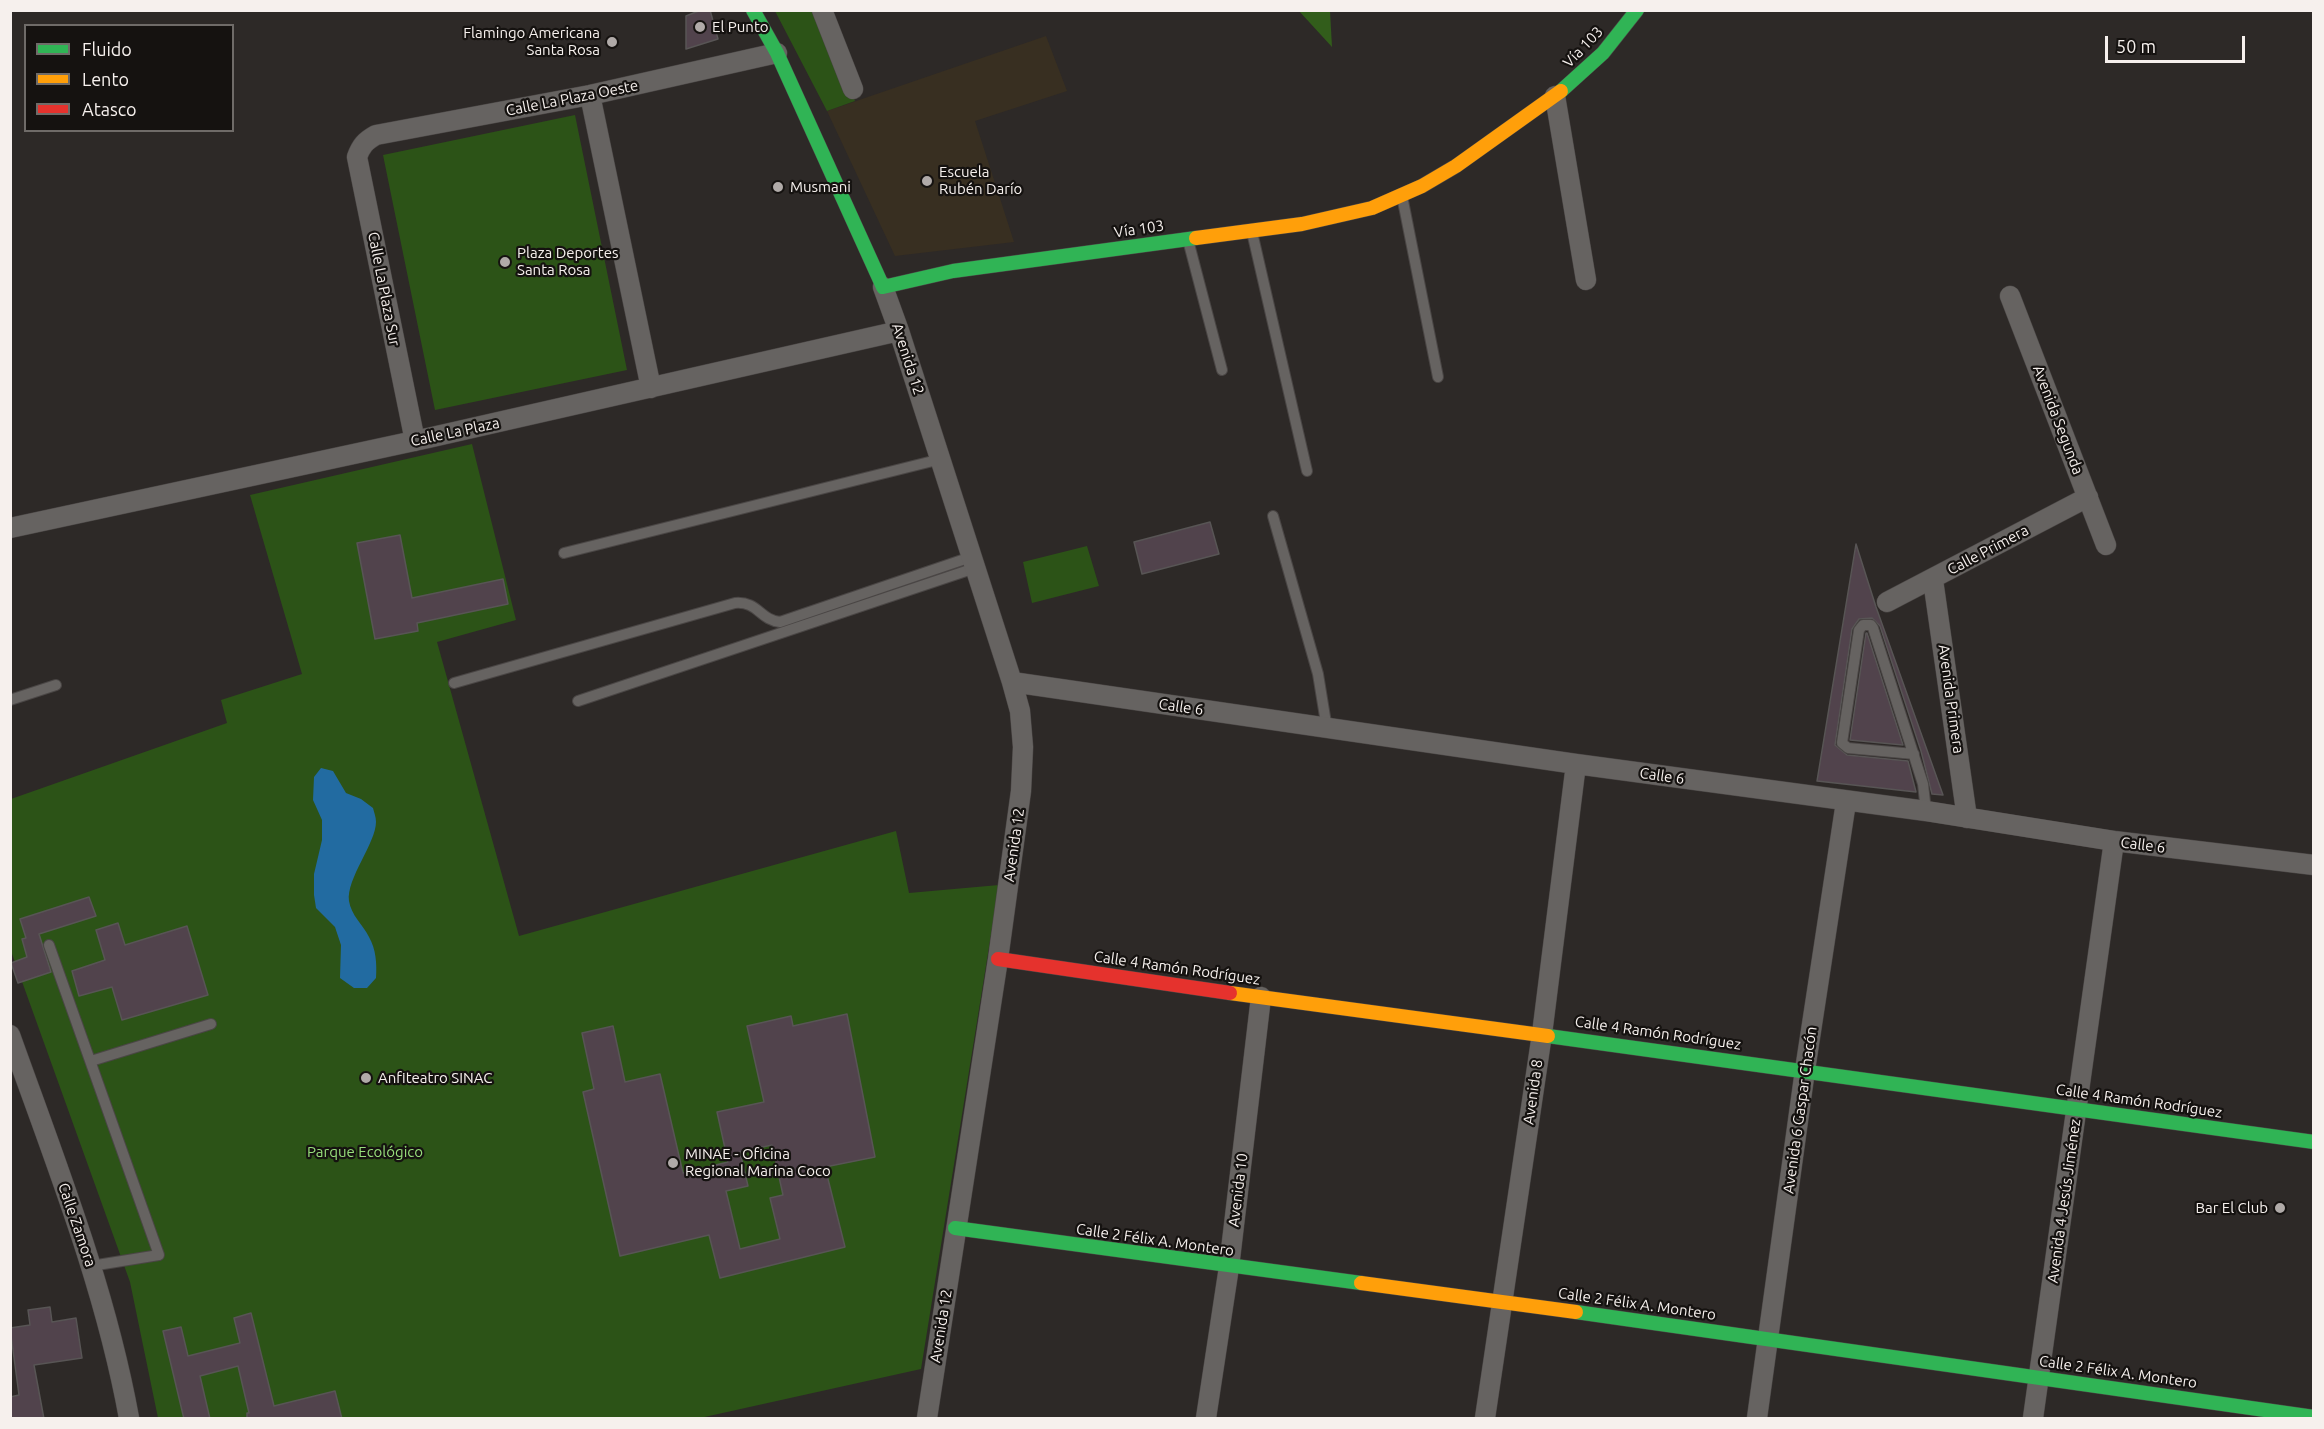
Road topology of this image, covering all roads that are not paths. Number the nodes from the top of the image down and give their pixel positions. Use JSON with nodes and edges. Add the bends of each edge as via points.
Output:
{"nodes":[{"id":1,"x":753,"y":10,"type":"edge"},
{"id":2,"x":822,"y":10,"type":"edge"},
{"id":3,"x":1637,"y":10,"type":"edge"},
{"id":4,"x":777,"y":53,"type":"junction"},
{"id":5,"x":853,"y":89,"type":"dead end"},
{"id":6,"x":590,"y":95,"type":"junction"},
{"id":7,"x":1555,"y":96,"type":"junction"},
{"id":8,"x":366,"y":140,"type":"joint"},
{"id":9,"x":1402,"y":196,"type":"junction"},
{"id":10,"x":1252,"y":232,"type":"junction"},
{"id":11,"x":1188,"y":239,"type":"junction"},
{"id":12,"x":1586,"y":280,"type":"dead end"},
{"id":13,"x":883,"y":287,"type":"junction"},
{"id":14,"x":2010,"y":296,"type":"dead end"},
{"id":15,"x":899,"y":331,"type":"junction"},
{"id":16,"x":1222,"y":370,"type":"dead end"},
{"id":17,"x":1438,"y":377,"type":"dead end"},
{"id":18,"x":651,"y":388,"type":"junction"},
{"id":19,"x":415,"y":441,"type":"junction"},
{"id":20,"x":941,"y":459,"type":"junction"},
{"id":21,"x":1307,"y":471,"type":"dead end"},
{"id":22,"x":2088,"y":497,"type":"junction"},
{"id":23,"x":1273,"y":516,"type":"dead end"},
{"id":24,"x":10,"y":528,"type":"edge"},
{"id":25,"x":2106,"y":544,"type":"dead end"},
{"id":26,"x":564,"y":553,"type":"dead end"},
{"id":27,"x":973,"y":562,"type":"junction"},
{"id":28,"x":1933,"y":580,"type":"junction"},
{"id":29,"x":1887,"y":602,"type":"dead end"},
{"id":30,"x":454,"y":682,"type":"dead end"},
{"id":31,"x":1012,"y":682,"type":"junction"},
{"id":32,"x":56,"y":685,"type":"dead end"},
{"id":33,"x":10,"y":700,"type":"edge"},
{"id":34,"x":578,"y":701,"type":"dead end"},
{"id":35,"x":1327,"y":729,"type":"junction"},
{"id":36,"x":1914,"y":754,"type":"junction"},
{"id":37,"x":1576,"y":764,"type":"junction"},
{"id":38,"x":1846,"y":802,"type":"junction"},
{"id":39,"x":1926,"y":811,"type":"junction"},
{"id":40,"x":1967,"y":818,"type":"junction"},
{"id":41,"x":2114,"y":841,"type":"junction"},
{"id":42,"x":2313,"y":865,"type":"edge"},
{"id":43,"x":50,"y":945,"type":"dead end"},
{"id":44,"x":998,"y":959,"type":"junction"},
{"id":45,"x":1261,"y":997,"type":"junction"},
{"id":46,"x":211,"y":1024,"type":"dead end"},
{"id":47,"x":1542,"y":1034,"type":"junction"},
{"id":48,"x":10,"y":1035,"type":"edge"},
{"id":49,"x":91,"y":1062,"type":"junction"},
{"id":50,"x":1805,"y":1070,"type":"junction"},
{"id":51,"x":2077,"y":1110,"type":"junction"},
{"id":52,"x":2313,"y":1142,"type":"edge"},
{"id":53,"x":955,"y":1228,"type":"junction"},
{"id":54,"x":92,"y":1266,"type":"junction"},
{"id":55,"x":1229,"y":1267,"type":"junction"},
{"id":56,"x":1503,"y":1302,"type":"junction"},
{"id":57,"x":1769,"y":1338,"type":"junction"},
{"id":58,"x":2038,"y":1377,"type":"junction"},
{"id":59,"x":2313,"y":1414,"type":"edge"},
{"id":60,"x":129,"y":1419,"type":"edge"},
{"id":61,"x":927,"y":1419,"type":"edge"},
{"id":62,"x":1206,"y":1419,"type":"edge"},
{"id":63,"x":1485,"y":1419,"type":"edge"},
{"id":64,"x":1758,"y":1419,"type":"edge"},
{"id":65,"x":2032,"y":1419,"type":"edge"}],
"edges":[{"from":1,"to":4,"type":"street"},
{"from":2,"to":5,"type":"street"},
{"from":3,"to":7,"type":"street","name":"Vía 103","via":[[1603,53]]},
{"from":4,"to":6,"type":"street","name":"Calle La Plaza Oeste"},
{"from":4,"to":13,"type":"street"},
{"from":6,"to":8,"type":"street","name":"Calle La Plaza Oeste"},
{"from":6,"to":18,"type":"street"},
{"from":7,"to":9,"type":"street","name":"Vía 103","via":[[1456,166]]},
{"from":7,"to":12,"type":"street"},
{"from":8,"to":19,"type":"street","name":"Calle La Plaza Sur","via":[[357,157]]},
{"from":9,"to":10,"type":"street","name":"Vía 103","via":[[1343,216]]},
{"from":9,"to":17,"type":"lane"},
{"from":10,"to":11,"type":"street","name":"Vía 103"},
{"from":10,"to":21,"type":"lane"},
{"from":11,"to":13,"type":"street","name":"Vía 103","via":[[953,271]]},
{"from":11,"to":16,"type":"lane"},
{"from":13,"to":15,"type":"street","name":"Avenida 12"},
{"from":14,"to":22,"type":"street","name":"Avenida Segunda"},
{"from":15,"to":18,"type":"street","name":"Calle La Plaza"},
{"from":15,"to":20,"type":"street","name":"Avenida 12"},
{"from":18,"to":19,"type":"street","name":"Calle La Plaza"},
{"from":19,"to":24,"type":"street","name":"Calle La Plaza"},
{"from":20,"to":26,"type":"lane"},
{"from":20,"to":27,"type":"street","name":"Avenida 12"},
{"from":22,"to":25,"type":"street","name":"Avenida Segunda"},
{"from":22,"to":28,"type":"street","name":"Calle Primera"},
{"from":23,"to":35,"type":"lane","via":[[1318,674]]},
{"from":27,"to":30,"type":"lane","via":[[780,622],[772,621],[753,605],[735,603]]},
{"from":27,"to":31,"type":"street","name":"Avenida 12"},
{"from":27,"to":34,"type":"lane"},
{"from":28,"to":29,"type":"street","name":"Calle Primera"},
{"from":28,"to":40,"type":"street","name":"Avenida Primera"},
{"from":31,"to":35,"type":"street","name":"Calle 6"},
{"from":31,"to":44,"type":"street","name":"Avenida 12","via":[[1020,711],[1023,747],[1021,791]]},
{"from":32,"to":33,"type":"lane"},
{"from":35,"to":37,"type":"street","name":"Calle 6"},
{"from":36,"to":36,"type":"lane","via":[[1873,628],[1863,625],[1859,630],[1842,743],[1848,748]]},
{"from":36,"to":39,"type":"lane"},
{"from":37,"to":38,"type":"street","name":"Calle 6"},
{"from":37,"to":47,"type":"street","name":"Avenida 8"},
{"from":38,"to":39,"type":"street","name":"Calle 6"},
{"from":38,"to":50,"type":"street","name":"Avenida 6 Gaspar Chacón"},
{"from":39,"to":40,"type":"street","name":"Calle 6"},
{"from":40,"to":41,"type":"street","name":"Calle 6"},
{"from":41,"to":42,"type":"street","name":"Calle 6"},
{"from":41,"to":51,"type":"street","name":"Avenida 4 Jesús Jiménez"},
{"from":43,"to":49,"type":"lane"},
{"from":44,"to":45,"type":"street","name":"Calle 4 Ramón Rodríguez"},
{"from":44,"to":53,"type":"street","name":"Avenida 12"},
{"from":45,"to":47,"type":"street","name":"Calle 4 Ramón Rodríguez"},
{"from":45,"to":55,"type":"street","name":"Avenida 10"},
{"from":46,"to":49,"type":"lane"},
{"from":47,"to":50,"type":"street","name":"Calle 4 Ramón Rodríguez"},
{"from":47,"to":56,"type":"street","name":"Avenida 8"},
{"from":48,"to":54,"type":"street","name":"Calle Zamora"},
{"from":49,"to":54,"type":"lane","via":[[159,1255]]},
{"from":50,"to":51,"type":"street","name":"Calle 4 Ramón Rodríguez"},
{"from":50,"to":57,"type":"street","name":"Avenida 6 Gaspar Chacón"},
{"from":51,"to":52,"type":"street","name":"Calle 4 Ramón Rodríguez"},
{"from":51,"to":58,"type":"street","name":"Avenida 4 Jesús Jiménez"},
{"from":53,"to":55,"type":"street","name":"Calle 2 Félix A. Montero"},
{"from":53,"to":61,"type":"street","name":"Avenida 12"},
{"from":54,"to":60,"type":"street","name":"Calle Zamora"},
{"from":55,"to":56,"type":"street","name":"Calle 2 Félix A. Montero"},
{"from":55,"to":62,"type":"street","name":"Avenida 10"},
{"from":56,"to":57,"type":"street","name":"Calle 2 Félix A. Montero"},
{"from":56,"to":63,"type":"street","name":"Avenida 8"},
{"from":57,"to":58,"type":"street","name":"Calle 2 Félix A. Montero"},
{"from":57,"to":64,"type":"street","name":"Avenida 6 Gaspar Chacón"},
{"from":58,"to":59,"type":"street","name":"Calle 2 Félix A. Montero"},
{"from":58,"to":65,"type":"street","name":"Avenida 4 Jesús Jiménez"}]}
